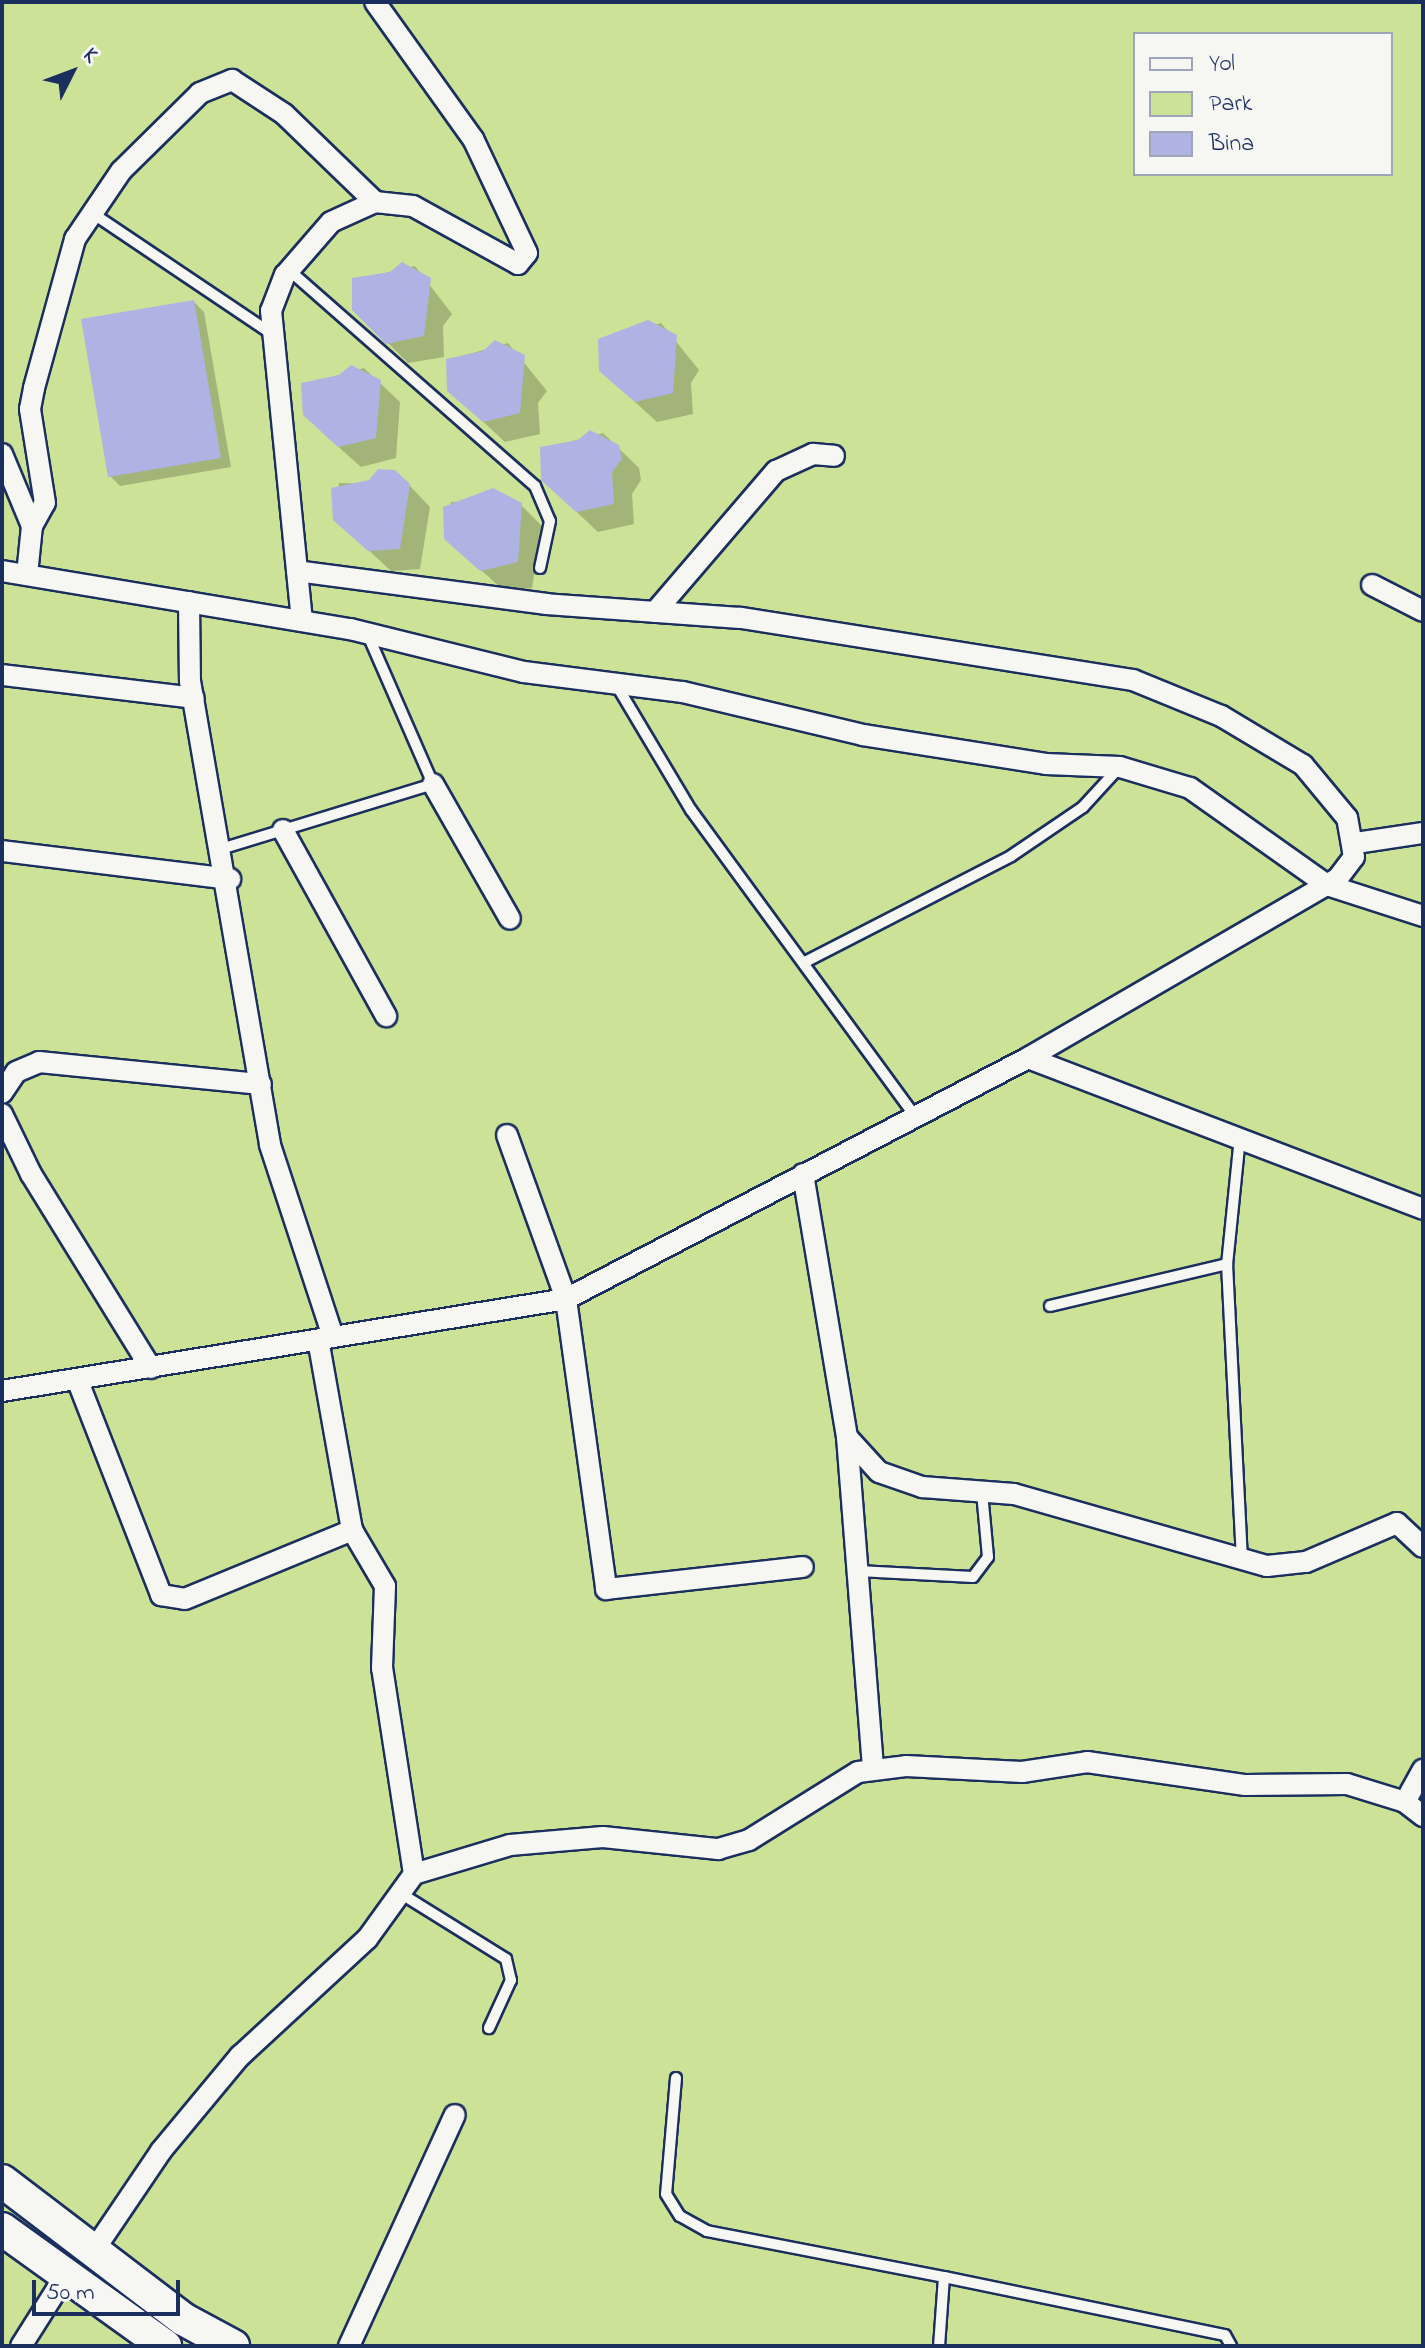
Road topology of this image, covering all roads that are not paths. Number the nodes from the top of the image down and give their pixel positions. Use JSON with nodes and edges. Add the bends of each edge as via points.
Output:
{"nodes":[{"id":1,"x":375,"y":2,"type":"edge"},
{"id":2,"x":375,"y":202,"type":"junction"},
{"id":3,"x":88,"y":210,"type":"junction"},
{"id":4,"x":289,"y":270,"type":"junction"},
{"id":5,"x":273,"y":335,"type":"junction"},
{"id":6,"x":2,"y":454,"type":"edge"},
{"id":7,"x":834,"y":456,"type":"dead end"},
{"id":8,"x":32,"y":526,"type":"junction"},
{"id":9,"x":540,"y":568,"type":"dead end"},
{"id":10,"x":297,"y":571,"type":"junction"},
{"id":11,"x":3,"y":573,"type":"edge"},
{"id":12,"x":27,"y":575,"type":"junction"},
{"id":13,"x":1372,"y":585,"type":"dead end"},
{"id":14,"x":189,"y":602,"type":"junction"},
{"id":15,"x":1423,"y":611,"type":"edge"},
{"id":16,"x":655,"y":612,"type":"junction"},
{"id":17,"x":302,"y":621,"type":"junction"},
{"id":18,"x":368,"y":634,"type":"junction"},
{"id":19,"x":2,"y":675,"type":"edge"},
{"id":20,"x":616,"y":684,"type":"junction"},
{"id":21,"x":194,"y":698,"type":"junction"},
{"id":22,"x":1120,"y":767,"type":"junction"},
{"id":23,"x":433,"y":784,"type":"junction"},
{"id":24,"x":283,"y":830,"type":"junction"},
{"id":25,"x":1423,"y":833,"type":"edge"},
{"id":26,"x":1356,"y":843,"type":"junction"},
{"id":27,"x":224,"y":848,"type":"junction"},
{"id":28,"x":2,"y":851,"type":"edge"},
{"id":29,"x":230,"y":879,"type":"junction"},
{"id":30,"x":1327,"y":885,"type":"junction"},
{"id":31,"x":1423,"y":916,"type":"edge"},
{"id":32,"x":510,"y":919,"type":"dead end"},
{"id":33,"x":805,"y":962,"type":"junction"},
{"id":34,"x":386,"y":1016,"type":"dead end"},
{"id":35,"x":1028,"y":1058,"type":"junction"},
{"id":36,"x":261,"y":1084,"type":"junction"},
{"id":37,"x":2,"y":1093,"type":"edge"},
{"id":38,"x":2,"y":1114,"type":"edge"},
{"id":39,"x":915,"y":1116,"type":"junction"},
{"id":40,"x":507,"y":1135,"type":"dead end"},
{"id":41,"x":1240,"y":1135,"type":"junction"},
{"id":42,"x":803,"y":1174,"type":"junction"},
{"id":43,"x":1423,"y":1209,"type":"edge"},
{"id":44,"x":1227,"y":1264,"type":"junction"},
{"id":45,"x":566,"y":1299,"type":"junction"},
{"id":46,"x":1050,"y":1306,"type":"dead end"},
{"id":47,"x":326,"y":1338,"type":"junction"},
{"id":48,"x":151,"y":1368,"type":"junction"},
{"id":49,"x":77,"y":1379,"type":"junction"},
{"id":50,"x":2,"y":1391,"type":"edge"},
{"id":51,"x":847,"y":1437,"type":"junction"},
{"id":52,"x":982,"y":1492,"type":"junction"},
{"id":53,"x":352,"y":1530,"type":"junction"},
{"id":54,"x":1423,"y":1547,"type":"edge"},
{"id":55,"x":1242,"y":1562,"type":"junction"},
{"id":56,"x":803,"y":1567,"type":"dead end"},
{"id":57,"x":858,"y":1571,"type":"junction"},
{"id":58,"x":873,"y":1770,"type":"junction"},
{"id":59,"x":1423,"y":1770,"type":"edge"},
{"id":60,"x":1405,"y":1802,"type":"junction"},
{"id":61,"x":1423,"y":1816,"type":"edge"},
{"id":62,"x":414,"y":1874,"type":"junction"},
{"id":63,"x":400,"y":1893,"type":"junction"},
{"id":64,"x":489,"y":2028,"type":"dead end"},
{"id":65,"x":676,"y":2078,"type":"dead end"},
{"id":66,"x":455,"y":2115,"type":"dead end"},
{"id":67,"x":2,"y":2181,"type":"edge"},
{"id":68,"x":2,"y":2229,"type":"edge"},
{"id":69,"x":92,"y":2253,"type":"junction"},
{"id":70,"x":944,"y":2277,"type":"junction"},
{"id":71,"x":64,"y":2278,"type":"junction"},
{"id":72,"x":21,"y":2346,"type":"edge"},
{"id":73,"x":165,"y":2346,"type":"edge"},
{"id":74,"x":233,"y":2346,"type":"edge"},
{"id":75,"x":349,"y":2346,"type":"edge"},
{"id":76,"x":939,"y":2346,"type":"edge"},
{"id":77,"x":1231,"y":2346,"type":"edge"}],
"edges":[{"from":1,"to":2,"type":"street","via":[[491,169],[526,259],[518,264],[413,206]]},
{"from":2,"to":3,"type":"street","via":[[276,107],[232,80],[191,101]]},
{"from":2,"to":4,"type":"street","via":[[331,222]]},
{"from":3,"to":5,"type":"lane"},
{"from":3,"to":8,"type":"street","via":[[30,409],[46,481],[45,503]]},
{"from":4,"to":5,"type":"street","via":[[271,311]]},
{"from":4,"to":9,"type":"lane","via":[[535,486],[550,521]]},
{"from":5,"to":10,"type":"street"},
{"from":6,"to":8,"type":"street"},
{"from":7,"to":16,"type":"street","via":[[813,454],[776,471]]},
{"from":8,"to":12,"type":"street"},
{"from":10,"to":16,"type":"street"},
{"from":10,"to":17,"type":"street"},
{"from":11,"to":12,"type":"street"},
{"from":12,"to":14,"type":"street"},
{"from":13,"to":15,"type":"street"},
{"from":14,"to":17,"type":"street"},
{"from":14,"to":21,"type":"street"},
{"from":16,"to":26,"type":"street","via":[[755,621],[1133,680],[1221,716],[1303,765],[1347,818]]},
{"from":17,"to":18,"type":"street"},
{"from":18,"to":20,"type":"street","via":[[524,672]]},
{"from":18,"to":23,"type":"lane"},
{"from":19,"to":21,"type":"street"},
{"from":20,"to":22,"type":"street","via":[[683,692],[863,735],[1046,764]]},
{"from":20,"to":33,"type":"lane","via":[[691,810]]},
{"from":21,"to":27,"type":"street"},
{"from":22,"to":30,"type":"street","via":[[1190,788]]},
{"from":22,"to":33,"type":"lane","via":[[1083,807],[1011,856]]},
{"from":23,"to":24,"type":"lane"},
{"from":23,"to":32,"type":"street"},
{"from":24,"to":27,"type":"lane"},
{"from":24,"to":34,"type":"street"},
{"from":25,"to":26,"type":"street"},
{"from":26,"to":30,"type":"street","via":[[1348,869]]},
{"from":27,"to":29,"type":"street"},
{"from":28,"to":29,"type":"street"},
{"from":29,"to":36,"type":"street"},
{"from":30,"to":31,"type":"street"},
{"from":30,"to":35,"type":"street"},
{"from":33,"to":39,"type":"lane"},
{"from":35,"to":39,"type":"street"},
{"from":35,"to":41,"type":"street"},
{"from":36,"to":37,"type":"street","via":[[39,1062],[16,1072]]},
{"from":36,"to":47,"type":"street","via":[[270,1145]]},
{"from":38,"to":48,"type":"street","via":[[31,1174]]},
{"from":39,"to":42,"type":"street"},
{"from":40,"to":45,"type":"street"},
{"from":41,"to":43,"type":"street"},
{"from":41,"to":44,"type":"lane"},
{"from":42,"to":45,"type":"street"},
{"from":42,"to":51,"type":"street"},
{"from":44,"to":46,"type":"lane"},
{"from":44,"to":55,"type":"lane"},
{"from":45,"to":47,"type":"street"},
{"from":45,"to":56,"type":"street","via":[[606,1589]]},
{"from":47,"to":48,"type":"street"},
{"from":47,"to":53,"type":"street"},
{"from":48,"to":49,"type":"street"},
{"from":49,"to":50,"type":"street"},
{"from":49,"to":53,"type":"street","via":[[161,1595],[185,1599]]},
{"from":51,"to":52,"type":"street","via":[[862,1457],[900,1482]]},
{"from":51,"to":57,"type":"street"},
{"from":52,"to":55,"type":"street","via":[[1014,1494]]},
{"from":52,"to":57,"type":"lane","via":[[988,1557],[973,1577]]},
{"from":53,"to":62,"type":"street","via":[[385,1586],[382,1668]]},
{"from":54,"to":55,"type":"street","via":[[1397,1523],[1306,1562]]},
{"from":57,"to":58,"type":"street"},
{"from":58,"to":60,"type":"street","via":[[1022,1772],[1087,1762],[1245,1785],[1347,1784]]},
{"from":58,"to":62,"type":"street","via":[[826,1788],[749,1840],[718,1849],[603,1837],[485,1850]]},
{"from":59,"to":60,"type":"street"},
{"from":60,"to":61,"type":"street"},
{"from":62,"to":63,"type":"street"},
{"from":63,"to":64,"type":"lane","via":[[506,1959],[511,1980]]},
{"from":63,"to":69,"type":"street","via":[[367,1939],[240,2056],[161,2151]]},
{"from":65,"to":70,"type":"lane","via":[[666,2194],[680,2216],[707,2231]]},
{"from":66,"to":75,"type":"street"},
{"from":67,"to":69,"type":"main road"},
{"from":68,"to":71,"type":"main road"},
{"from":69,"to":74,"type":"main road"},
{"from":70,"to":76,"type":"lane"},
{"from":70,"to":77,"type":"lane","via":[[1225,2335]]},
{"from":71,"to":72,"type":"street"},
{"from":71,"to":73,"type":"main road"}]}
